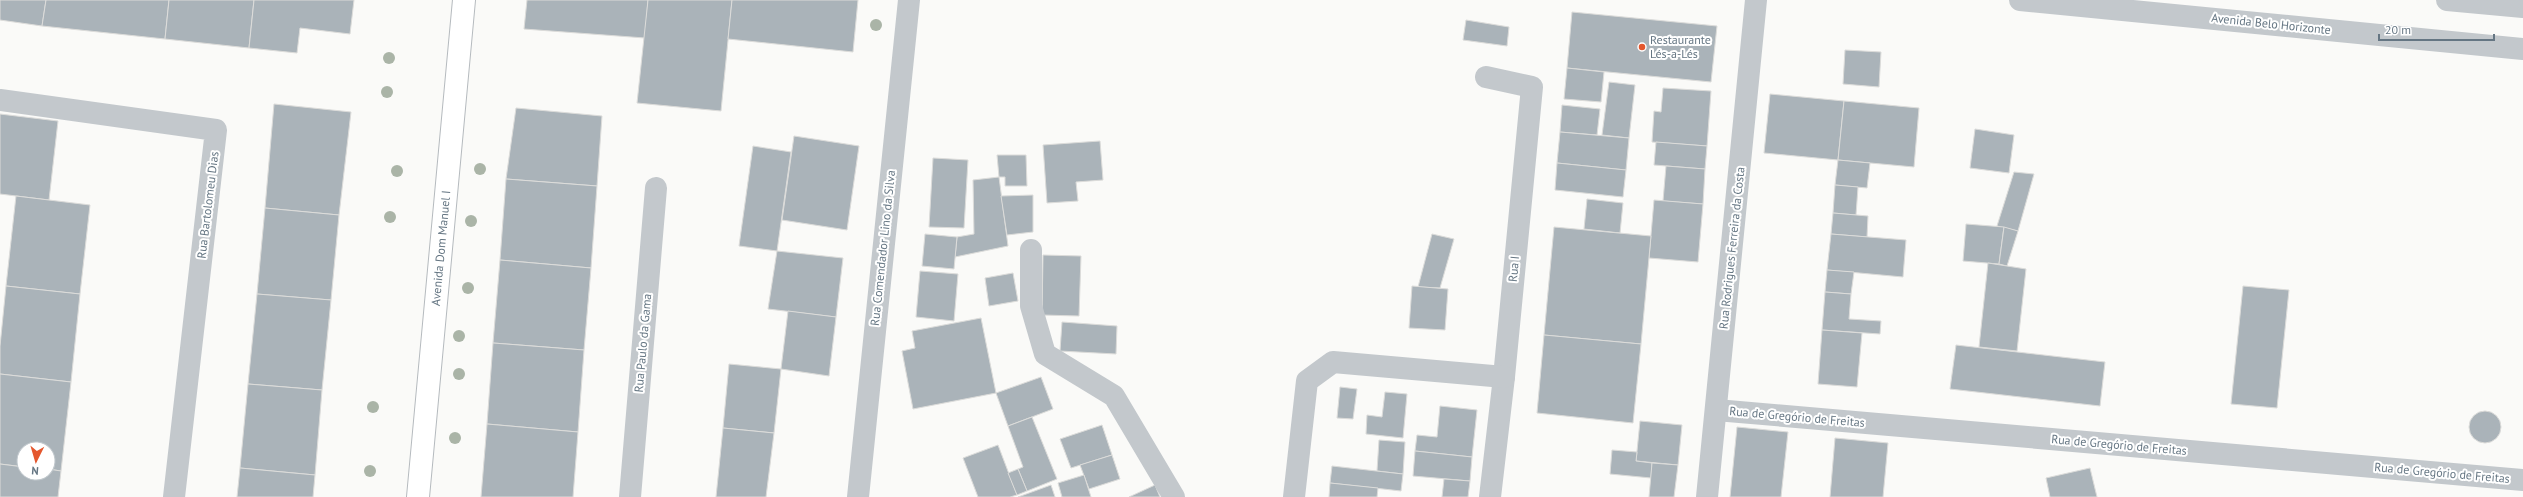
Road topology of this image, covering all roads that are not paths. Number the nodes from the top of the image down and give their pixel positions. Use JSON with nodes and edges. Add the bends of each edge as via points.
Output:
{"nodes":[{"id":1,"x":464,"y":0,"type":"edge"},
{"id":2,"x":909,"y":0,"type":"edge"},
{"id":3,"x":1756,"y":0,"type":"edge"},
{"id":4,"x":2020,"y":0,"type":"edge"},
{"id":5,"x":2447,"y":0,"type":"edge"},
{"id":6,"x":2523,"y":8,"type":"edge"},
{"id":7,"x":2523,"y":49,"type":"edge"},
{"id":8,"x":1486,"y":77,"type":"dead end"},
{"id":9,"x":0,"y":100,"type":"edge"},
{"id":10,"x":656,"y":188,"type":"dead end"},
{"id":11,"x":1031,"y":250,"type":"dead end"},
{"id":12,"x":1504,"y":377,"type":"junction"},
{"id":13,"x":1716,"y":410,"type":"junction"},
{"id":14,"x":2523,"y":480,"type":"edge"},
{"id":15,"x":174,"y":497,"type":"edge"},
{"id":16,"x":418,"y":497,"type":"edge"},
{"id":17,"x":630,"y":497,"type":"edge"},
{"id":18,"x":858,"y":497,"type":"edge"},
{"id":19,"x":1174,"y":497,"type":"edge"},
{"id":20,"x":1294,"y":497,"type":"edge"},
{"id":21,"x":1490,"y":497,"type":"edge"},
{"id":22,"x":1707,"y":497,"type":"edge"}],
"edges":[{"from":1,"to":16,"type":"main road","name":"Avenida Dom Manuel I"},
{"from":2,"to":18,"type":"street","name":"Rua Comendador Lino da Silva"},
{"from":3,"to":13,"type":"street","name":"Rua Rodrigues Ferreira da Costa"},
{"from":4,"to":7,"type":"street","name":"Avenida Belo Horizonte"},
{"from":5,"to":6,"type":"street"},
{"from":8,"to":12,"type":"street","name":"Rua I","via":[[1532,87]]},
{"from":9,"to":15,"type":"street","name":"Rua Bartolomeu Dias","via":[[216,130]]},
{"from":10,"to":17,"type":"street","name":"Rua Paulo da Gama"},
{"from":11,"to":19,"type":"street","via":[[1031,306],[1045,354],[1114,396]]},
{"from":12,"to":20,"type":"street","via":[[1333,362],[1307,381]]},
{"from":12,"to":21,"type":"street","name":"Rua I"},
{"from":13,"to":14,"type":"street","name":"Rua de Gregório de Freitas"},
{"from":13,"to":22,"type":"street","name":"Rua Rodrigues Ferreira da Costa"}]}
